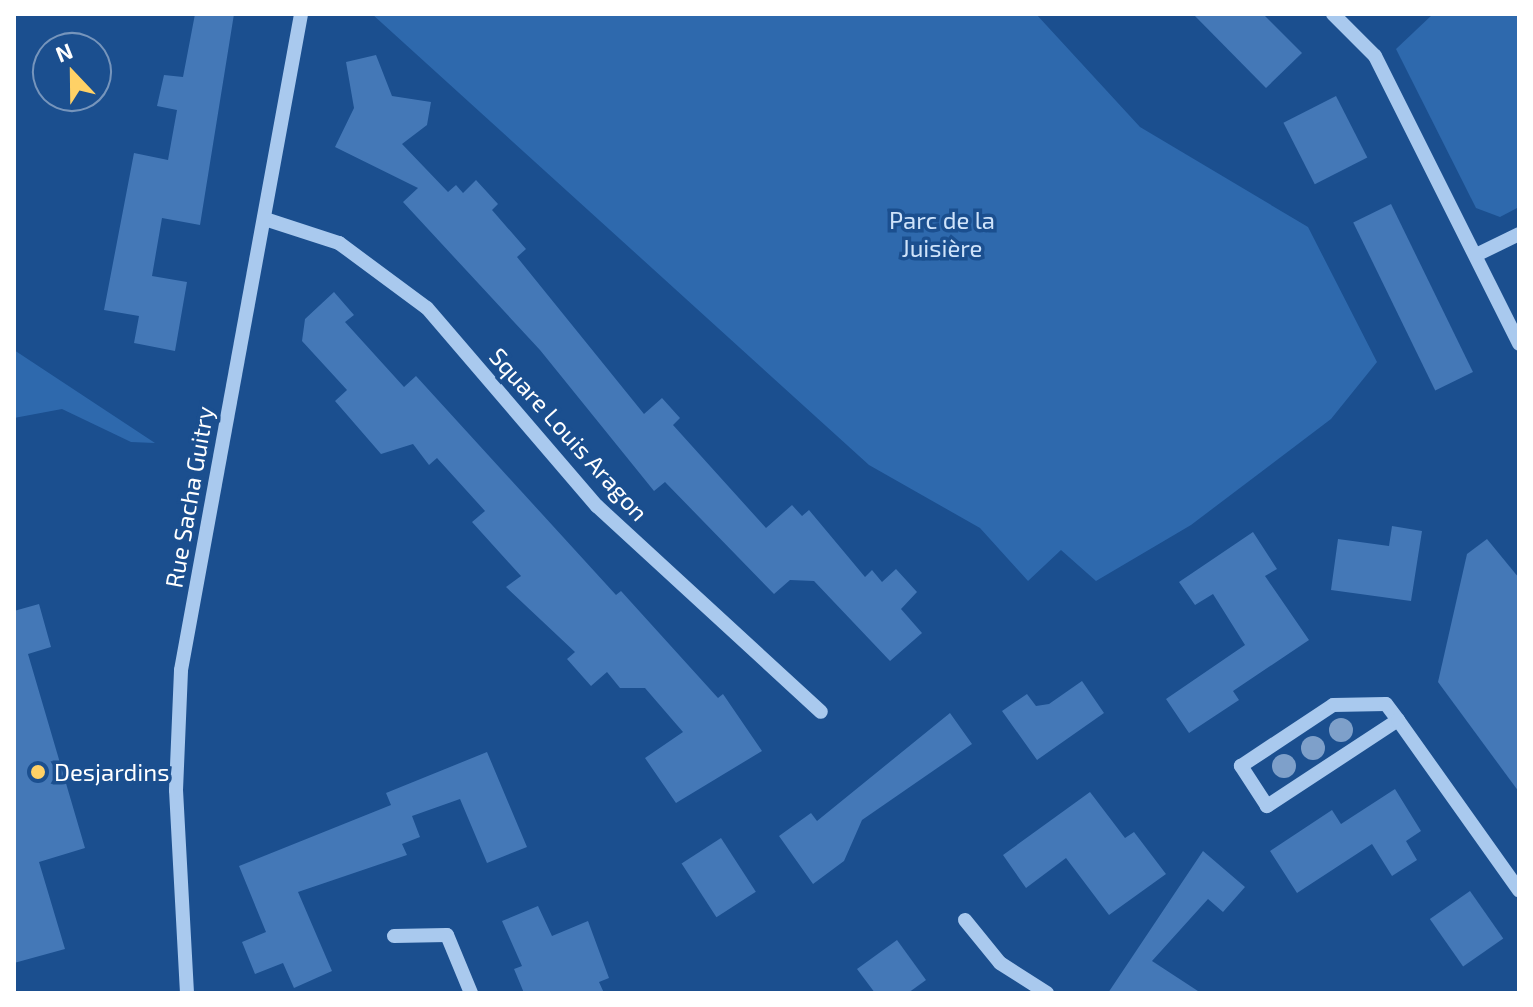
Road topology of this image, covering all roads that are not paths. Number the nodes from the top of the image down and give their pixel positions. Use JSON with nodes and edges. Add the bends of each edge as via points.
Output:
{"nodes":[{"id":1,"x":301,"y":14,"type":"edge"},
{"id":2,"x":1333,"y":14,"type":"edge"},
{"id":3,"x":265,"y":219,"type":"junction"},
{"id":4,"x":1519,"y":234,"type":"edge"},
{"id":5,"x":1476,"y":255,"type":"junction"},
{"id":6,"x":1519,"y":344,"type":"edge"},
{"id":7,"x":821,"y":712,"type":"dead end"},
{"id":8,"x":1398,"y":720,"type":"junction"},
{"id":9,"x":1519,"y":890,"type":"edge"},
{"id":10,"x":965,"y":920,"type":"dead end"},
{"id":11,"x":394,"y":936,"type":"dead end"},
{"id":12,"x":187,"y":993,"type":"edge"},
{"id":13,"x":471,"y":993,"type":"edge"},
{"id":14,"x":1047,"y":993,"type":"edge"}],
"edges":[{"from":1,"to":3,"type":"street","name":"Rue Sacha Guitry"},
{"from":2,"to":5,"type":"street","via":[[1375,56]]},
{"from":3,"to":7,"type":"street","name":"Square Louis Aragon","via":[[339,243],[427,308],[597,506]]},
{"from":3,"to":12,"type":"street","name":"Rue Sacha Guitry","via":[[181,670],[176,790]]},
{"from":4,"to":5,"type":"street"},
{"from":5,"to":6,"type":"street"},
{"from":8,"to":8,"type":"street","via":[[1267,806],[1241,766],[1333,705],[1386,704]]},
{"from":8,"to":9,"type":"street"},
{"from":10,"to":14,"type":"street","via":[[1000,963]]},
{"from":11,"to":13,"type":"street","via":[[447,935]]}]}
